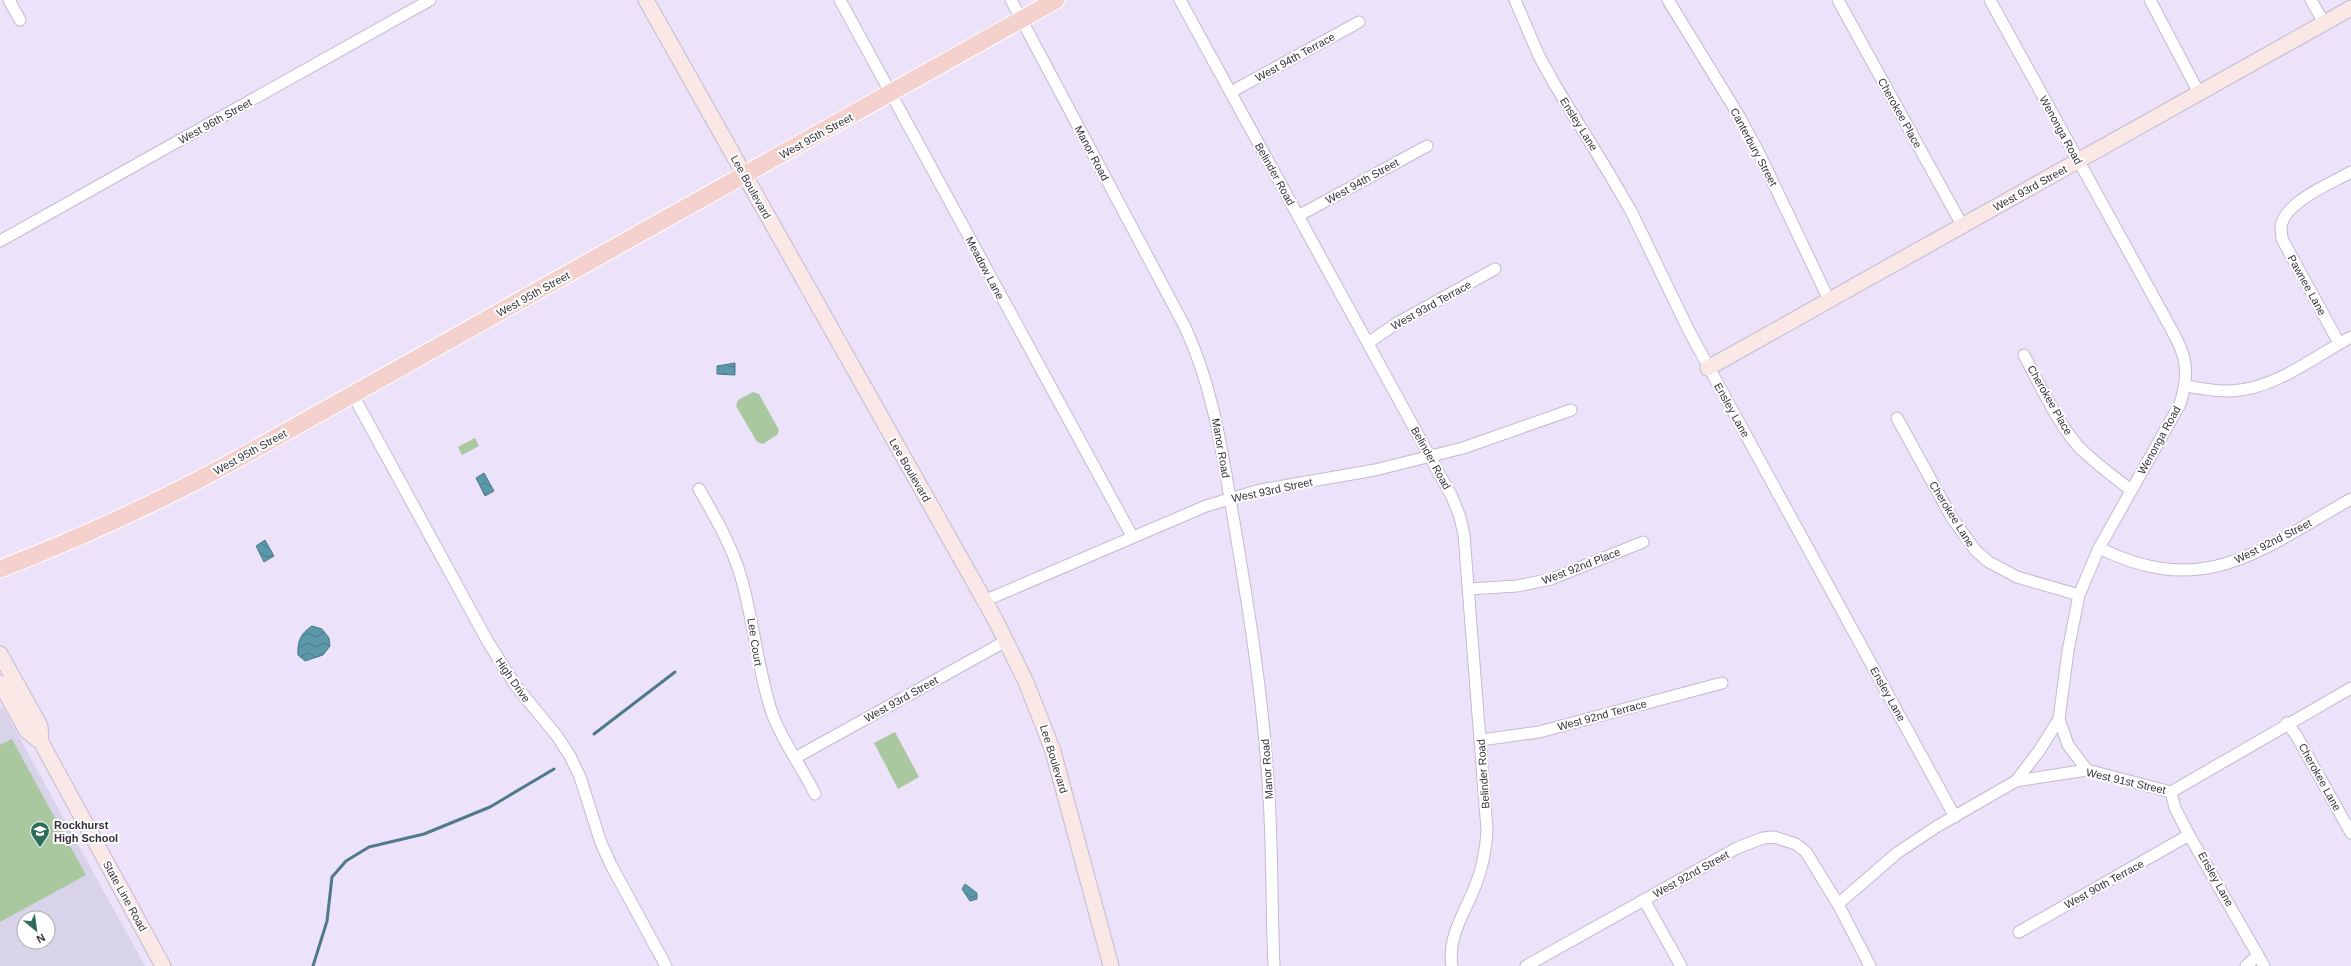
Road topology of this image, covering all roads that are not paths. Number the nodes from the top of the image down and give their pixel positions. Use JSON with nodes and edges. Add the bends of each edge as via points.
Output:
{"nodes":[{"id":1,"x":9,"y":0,"type":"edge"},
{"id":2,"x":430,"y":0,"type":"edge"},
{"id":3,"x":646,"y":0,"type":"edge"},
{"id":4,"x":840,"y":0,"type":"edge"},
{"id":5,"x":1011,"y":0,"type":"edge"},
{"id":6,"x":1056,"y":0,"type":"edge"},
{"id":7,"x":1180,"y":0,"type":"edge"},
{"id":8,"x":1515,"y":0,"type":"edge"},
{"id":9,"x":1668,"y":0,"type":"edge"},
{"id":10,"x":1838,"y":0,"type":"edge"},
{"id":11,"x":1990,"y":0,"type":"edge"},
{"id":12,"x":2150,"y":0,"type":"edge"},
{"id":13,"x":2311,"y":0,"type":"edge"},
{"id":14,"x":2351,"y":8,"type":"edge"},
{"id":15,"x":20,"y":20,"type":"dead end"},
{"id":16,"x":1021,"y":20,"type":"junction"},
{"id":17,"x":1359,"y":22,"type":"dead end"},
{"id":18,"x":2324,"y":23,"type":"junction"},
{"id":19,"x":1231,"y":92,"type":"junction"},
{"id":20,"x":891,"y":93,"type":"junction"},
{"id":21,"x":2199,"y":93,"type":"junction"},
{"id":22,"x":1427,"y":146,"type":"dead end"},
{"id":23,"x":2078,"y":161,"type":"junction"},
{"id":24,"x":2351,"y":172,"type":"edge"},
{"id":25,"x":744,"y":175,"type":"junction"},
{"id":26,"x":1298,"y":216,"type":"junction"},
{"id":27,"x":1962,"y":225,"type":"junction"},
{"id":28,"x":0,"y":241,"type":"edge"},
{"id":29,"x":1495,"y":269,"type":"dead end"},
{"id":30,"x":1829,"y":300,"type":"junction"},
{"id":31,"x":2351,"y":337,"type":"edge"},
{"id":32,"x":1368,"y":343,"type":"junction"},
{"id":33,"x":2339,"y":343,"type":"junction"},
{"id":34,"x":2024,"y":355,"type":"dead end"},
{"id":35,"x":1708,"y":368,"type":"junction"},
{"id":36,"x":2186,"y":386,"type":"junction"},
{"id":37,"x":353,"y":395,"type":"junction"},
{"id":38,"x":1571,"y":410,"type":"dead end"},
{"id":39,"x":1897,"y":418,"type":"dead end"},
{"id":40,"x":1430,"y":456,"type":"junction"},
{"id":41,"x":699,"y":489,"type":"dead end"},
{"id":42,"x":2131,"y":490,"type":"junction"},
{"id":43,"x":1230,"y":499,"type":"junction"},
{"id":44,"x":2351,"y":499,"type":"edge"},
{"id":45,"x":1132,"y":536,"type":"junction"},
{"id":46,"x":1643,"y":542,"type":"dead end"},
{"id":47,"x":2099,"y":548,"type":"junction"},
{"id":48,"x":0,"y":569,"type":"edge"},
{"id":49,"x":1469,"y":589,"type":"junction"},
{"id":50,"x":2079,"y":595,"type":"junction"},
{"id":51,"x":984,"y":601,"type":"junction"},
{"id":52,"x":1006,"y":641,"type":"junction"},
{"id":53,"x":0,"y":654,"type":"edge"},
{"id":54,"x":0,"y":683,"type":"edge"},
{"id":55,"x":1722,"y":683,"type":"dead end"},
{"id":56,"x":2351,"y":688,"type":"edge"},
{"id":57,"x":2059,"y":719,"type":"junction"},
{"id":58,"x":2287,"y":723,"type":"junction"},
{"id":59,"x":1481,"y":740,"type":"junction"},
{"id":60,"x":41,"y":742,"type":"junction"},
{"id":61,"x":795,"y":758,"type":"junction"},
{"id":62,"x":2087,"y":770,"type":"junction"},
{"id":63,"x":2016,"y":781,"type":"junction"},
{"id":64,"x":2171,"y":792,"type":"junction"},
{"id":65,"x":815,"y":794,"type":"dead end"},
{"id":66,"x":1955,"y":817,"type":"junction"},
{"id":67,"x":2351,"y":833,"type":"edge"},
{"id":68,"x":2190,"y":835,"type":"junction"},
{"id":69,"x":1644,"y":900,"type":"junction"},
{"id":70,"x":1838,"y":904,"type":"junction"},
{"id":71,"x":2019,"y":932,"type":"dead end"},
{"id":72,"x":2258,"y":955,"type":"junction"},
{"id":73,"x":163,"y":966,"type":"edge"},
{"id":74,"x":666,"y":966,"type":"edge"},
{"id":75,"x":1111,"y":966,"type":"edge"},
{"id":76,"x":1274,"y":966,"type":"edge"},
{"id":77,"x":1452,"y":966,"type":"edge"},
{"id":78,"x":1526,"y":966,"type":"edge"},
{"id":79,"x":1680,"y":966,"type":"edge"},
{"id":80,"x":1870,"y":966,"type":"edge"},
{"id":81,"x":2246,"y":966,"type":"edge"},
{"id":82,"x":2264,"y":966,"type":"edge"}],
"edges":[{"from":1,"to":15,"type":"street"},
{"from":2,"to":28,"type":"street","name":"West 96th Street"},
{"from":3,"to":25,"type":"street","name":"Lee Boulevard"},
{"from":4,"to":20,"type":"street","name":"Meadow Lane"},
{"from":5,"to":16,"type":"street","name":"Manor Road"},
{"from":6,"to":16,"type":"main road","name":"West 95th Street"},
{"from":7,"to":19,"type":"street","name":"Belinder Road"},
{"from":8,"to":35,"type":"street","name":"Ensley Lane","via":[[1539,56],[1631,211]]},
{"from":9,"to":30,"type":"street","name":"Canterbury Street","via":[[1746,128]]},
{"from":10,"to":27,"type":"street","name":"Cherokee Place"},
{"from":11,"to":23,"type":"street","name":"Wenonga Road"},
{"from":12,"to":21,"type":"street"},
{"from":13,"to":18,"type":"street"},
{"from":14,"to":18,"type":"street","name":"West 93rd Street"},
{"from":16,"to":20,"type":"main road","name":"West 95th Street"},
{"from":16,"to":43,"type":"street","name":"Manor Road","via":[[1197,354],[1215,415]]},
{"from":17,"to":19,"type":"street","name":"West 94th Terrace"},
{"from":18,"to":21,"type":"street","name":"West 93rd Street"},
{"from":19,"to":26,"type":"street","name":"Belinder Road"},
{"from":20,"to":25,"type":"main road","name":"West 95th Street"},
{"from":20,"to":45,"type":"street","name":"Meadow Lane"},
{"from":21,"to":23,"type":"street","name":"West 93rd Street"},
{"from":22,"to":26,"type":"street","name":"West 94th Street"},
{"from":23,"to":27,"type":"street","name":"West 93rd Street"},
{"from":23,"to":36,"type":"street","name":"Wenonga Road","via":[[2183,352],[2186,363]]},
{"from":24,"to":33,"type":"street","name":"Pawnee Lane","via":[[2300,201],[2290,209],[2281,226],[2282,238]]},
{"from":25,"to":37,"type":"main road","name":"West 95th Street"},
{"from":25,"to":51,"type":"street","name":"Lee Boulevard"},
{"from":26,"to":32,"type":"street","name":"Belinder Road"},
{"from":27,"to":30,"type":"street","name":"West 93rd Street"},
{"from":29,"to":32,"type":"street","name":"West 93rd Terrace","via":[[1397,323]]},
{"from":30,"to":35,"type":"street","name":"West 93rd Street"},
{"from":31,"to":33,"type":"street"},
{"from":32,"to":40,"type":"street","name":"Belinder Road"},
{"from":33,"to":36,"type":"street","via":[[2279,377],[2250,388],[2219,391]]},
{"from":34,"to":42,"type":"street","name":"Cherokee Place","via":[[2064,428],[2096,463]]},
{"from":35,"to":66,"type":"street","name":"Ensley Lane"},
{"from":36,"to":42,"type":"street","name":"Wenonga Road","via":[[2180,404]]},
{"from":37,"to":48,"type":"main road","name":"West 95th Street","via":[[136,512]]},
{"from":37,"to":74,"type":"street","name":"High Drive","via":[[488,642],[516,686],[570,756],[580,777],[611,866]]},
{"from":38,"to":40,"type":"street","name":"West 93rd Street","via":[[1508,433]]},
{"from":39,"to":50,"type":"street","name":"Cherokee Lane","via":[[1955,522],[1976,551],[1988,562],[2017,578]]},
{"from":40,"to":43,"type":"street","name":"West 93rd Street","via":[[1375,470],[1260,490]]},
{"from":40,"to":49,"type":"street","name":"Belinder Road","via":[[1460,517]]},
{"from":41,"to":61,"type":"street","name":"Lee Court","via":[[722,532],[740,575],[749,609],[760,676],[773,715]]},
{"from":42,"to":47,"type":"street","name":"Wenonga Road"},
{"from":43,"to":45,"type":"street","name":"West 93rd Street"},
{"from":43,"to":76,"type":"street","name":"Manor Road","via":[[1248,600],[1262,706],[1271,825]]},
{"from":44,"to":47,"type":"street","name":"West 92nd Street","via":[[2242,559],[2200,570],[2151,568]]},
{"from":45,"to":51,"type":"street","name":"West 93rd Street"},
{"from":46,"to":49,"type":"street","name":"West 92nd Place","via":[[1544,581],[1517,586]]},
{"from":47,"to":50,"type":"street","name":"Wenonga Road"},
{"from":49,"to":59,"type":"street","name":"Belinder Road"},
{"from":50,"to":57,"type":"street","name":"Wenonga Road"},
{"from":51,"to":52,"type":"street","name":"Lee Boulevard"},
{"from":52,"to":61,"type":"street","name":"West 93rd Street"},
{"from":52,"to":75,"type":"street","name":"Lee Boulevard","via":[[1026,682],[1053,751]]},
{"from":53,"to":60,"type":"street","name":"State Line Road","via":[[40,726]]},
{"from":54,"to":60,"type":"street","name":"State Line Road","via":[[27,731]]},
{"from":55,"to":59,"type":"street","name":"West 92nd Terrace","via":[[1539,732]]},
{"from":56,"to":58,"type":"street","name":"West 91st Street"},
{"from":57,"to":62,"type":"street","via":[[2068,745]]},
{"from":57,"to":63,"type":"street","name":"Wenonga Road"},
{"from":58,"to":64,"type":"street","name":"West 91st Street"},
{"from":58,"to":67,"type":"street","name":"Cherokee Lane"},
{"from":59,"to":77,"type":"street","name":"Belinder Road","via":[[1486,850],[1475,886],[1453,938]]},
{"from":60,"to":73,"type":"street","name":"State Line Road"},
{"from":61,"to":65,"type":"street","name":"Lee Court"},
{"from":62,"to":63,"type":"street","name":"West 91st Street"},
{"from":62,"to":64,"type":"street","name":"West 91st Street"},
{"from":63,"to":66,"type":"street","name":"West 91st Street"},
{"from":64,"to":68,"type":"street","name":"Ensley Lane","via":[[2175,808]]},
{"from":66,"to":70,"type":"street","name":"West 91st Street","via":[[1896,853]]},
{"from":68,"to":71,"type":"street","name":"West 90th Terrace"},
{"from":68,"to":72,"type":"street","name":"Ensley Lane"},
{"from":69,"to":70,"type":"street","name":"West 92nd Street","via":[[1750,842],[1774,837],[1791,842],[1806,852]]},
{"from":69,"to":78,"type":"street","name":"West 92nd Street"},
{"from":69,"to":79,"type":"street"},
{"from":70,"to":80,"type":"street"},
{"from":72,"to":81,"type":"street"},
{"from":72,"to":82,"type":"street","name":"Ensley Lane"}]}
